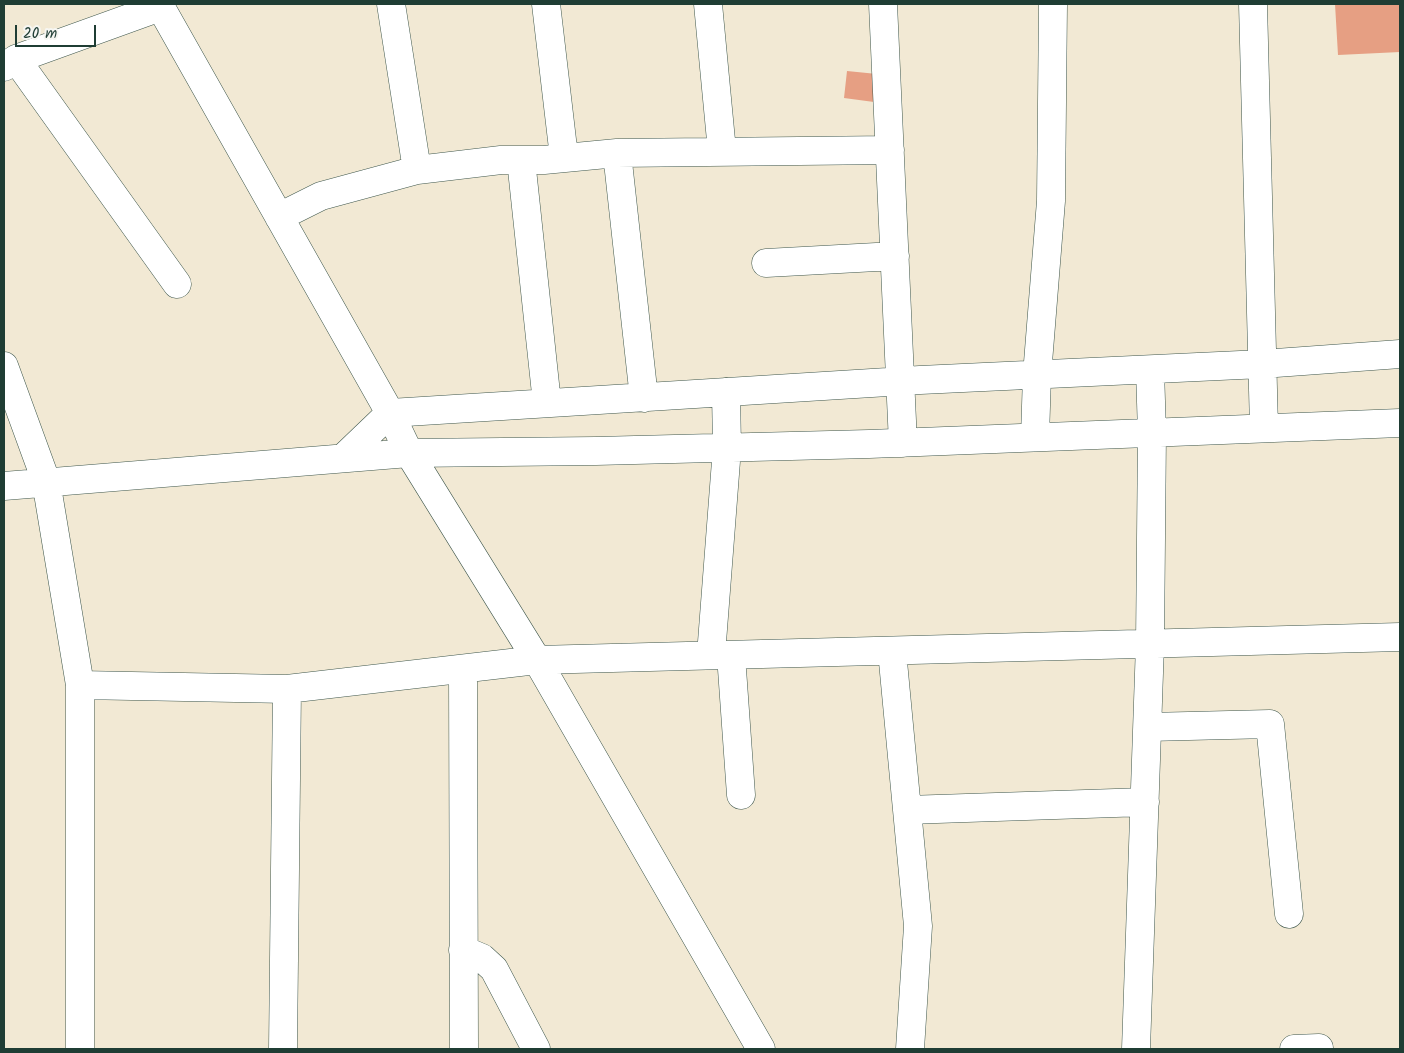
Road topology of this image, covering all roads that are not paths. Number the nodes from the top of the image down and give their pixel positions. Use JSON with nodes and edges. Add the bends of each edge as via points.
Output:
{"nodes":[{"id":1,"x":391,"y":4,"type":"edge"},
{"id":2,"x":546,"y":4,"type":"edge"},
{"id":3,"x":708,"y":4,"type":"edge"},
{"id":4,"x":884,"y":4,"type":"edge"},
{"id":5,"x":1053,"y":4,"type":"edge"},
{"id":6,"x":1253,"y":4,"type":"edge"},
{"id":7,"x":160,"y":6,"type":"edge"},
{"id":8,"x":10,"y":63,"type":"edge"},
{"id":9,"x":890,"y":150,"type":"junction"},
{"id":10,"x":722,"y":152,"type":"junction"},
{"id":11,"x":617,"y":153,"type":"junction"},
{"id":12,"x":564,"y":157,"type":"junction"},
{"id":13,"x":521,"y":160,"type":"junction"},
{"id":14,"x":417,"y":170,"type":"junction"},
{"id":15,"x":279,"y":217,"type":"junction"},
{"id":16,"x":895,"y":256,"type":"junction"},
{"id":17,"x":766,"y":263,"type":"dead end"},
{"id":18,"x":177,"y":284,"type":"dead end"},
{"id":19,"x":1400,"y":354,"type":"edge"},
{"id":20,"x":1262,"y":364,"type":"junction"},
{"id":21,"x":4,"y":366,"type":"edge"},
{"id":22,"x":1150,"y":370,"type":"junction"},
{"id":23,"x":1037,"y":375,"type":"junction"},
{"id":24,"x":901,"y":382,"type":"junction"},
{"id":25,"x":726,"y":392,"type":"junction"},
{"id":26,"x":644,"y":398,"type":"junction"},
{"id":27,"x":547,"y":403,"type":"junction"},
{"id":28,"x":390,"y":413,"type":"junction"},
{"id":29,"x":1400,"y":423,"type":"edge"},
{"id":30,"x":1264,"y":428,"type":"junction"},
{"id":31,"x":1152,"y":432,"type":"junction"},
{"id":32,"x":1035,"y":438,"type":"junction"},
{"id":33,"x":903,"y":442,"type":"junction"},
{"id":34,"x":727,"y":448,"type":"junction"},
{"id":35,"x":409,"y":453,"type":"junction"},
{"id":36,"x":343,"y":458,"type":"junction"},
{"id":37,"x":46,"y":481,"type":"junction"},
{"id":38,"x":4,"y":486,"type":"edge"},
{"id":39,"x":1400,"y":637,"type":"edge"},
{"id":40,"x":1150,"y":644,"type":"junction"},
{"id":41,"x":892,"y":651,"type":"junction"},
{"id":42,"x":721,"y":655,"type":"junction"},
{"id":43,"x":537,"y":660,"type":"junction"},
{"id":44,"x":463,"y":668,"type":"junction"},
{"id":45,"x":80,"y":685,"type":"junction"},
{"id":46,"x":286,"y":689,"type":"junction"},
{"id":47,"x":1148,"y":727,"type":"junction"},
{"id":48,"x":741,"y":795,"type":"dead end"},
{"id":49,"x":1145,"y":802,"type":"junction"},
{"id":50,"x":907,"y":810,"type":"junction"},
{"id":51,"x":1289,"y":914,"type":"dead end"},
{"id":52,"x":463,"y":950,"type":"junction"},
{"id":53,"x":80,"y":1049,"type":"edge"},
{"id":54,"x":283,"y":1049,"type":"edge"},
{"id":55,"x":464,"y":1049,"type":"edge"},
{"id":56,"x":536,"y":1049,"type":"edge"},
{"id":57,"x":761,"y":1049,"type":"edge"},
{"id":58,"x":910,"y":1049,"type":"edge"},
{"id":59,"x":1136,"y":1049,"type":"edge"}],
"edges":[{"from":1,"to":14,"type":"street"},
{"from":2,"to":12,"type":"street"},
{"from":3,"to":10,"type":"street"},
{"from":4,"to":9,"type":"street"},
{"from":5,"to":23,"type":"street","via":[[1051,201]]},
{"from":6,"to":20,"type":"street"},
{"from":7,"to":8,"type":"street"},
{"from":7,"to":15,"type":"street"},
{"from":8,"to":18,"type":"street"},
{"from":9,"to":10,"type":"street"},
{"from":9,"to":16,"type":"street"},
{"from":10,"to":11,"type":"street"},
{"from":11,"to":12,"type":"street"},
{"from":11,"to":26,"type":"street"},
{"from":12,"to":13,"type":"street"},
{"from":13,"to":14,"type":"street"},
{"from":13,"to":27,"type":"street"},
{"from":14,"to":15,"type":"street","via":[[322,196]]},
{"from":15,"to":28,"type":"street"},
{"from":16,"to":17,"type":"street"},
{"from":16,"to":24,"type":"street"},
{"from":19,"to":20,"type":"street"},
{"from":20,"to":22,"type":"street"},
{"from":20,"to":30,"type":"street"},
{"from":21,"to":37,"type":"street"},
{"from":22,"to":23,"type":"street"},
{"from":22,"to":31,"type":"street"},
{"from":23,"to":24,"type":"street"},
{"from":23,"to":32,"type":"street"},
{"from":24,"to":25,"type":"street"},
{"from":24,"to":33,"type":"street"},
{"from":25,"to":26,"type":"street"},
{"from":25,"to":34,"type":"street"},
{"from":26,"to":27,"type":"street"},
{"from":27,"to":28,"type":"street"},
{"from":28,"to":35,"type":"street"},
{"from":28,"to":36,"type":"street"},
{"from":29,"to":30,"type":"street"},
{"from":30,"to":31,"type":"street"},
{"from":31,"to":32,"type":"street"},
{"from":31,"to":40,"type":"street"},
{"from":32,"to":33,"type":"street"},
{"from":33,"to":34,"type":"street"},
{"from":34,"to":35,"type":"street"},
{"from":34,"to":42,"type":"street"},
{"from":35,"to":36,"type":"street"},
{"from":35,"to":43,"type":"street"},
{"from":36,"to":37,"type":"street"},
{"from":37,"to":38,"type":"street"},
{"from":37,"to":45,"type":"street"},
{"from":39,"to":40,"type":"street"},
{"from":40,"to":41,"type":"street"},
{"from":40,"to":47,"type":"street"},
{"from":41,"to":42,"type":"street"},
{"from":41,"to":50,"type":"street"},
{"from":42,"to":43,"type":"street"},
{"from":42,"to":48,"type":"street"},
{"from":43,"to":44,"type":"street"},
{"from":43,"to":57,"type":"street"},
{"from":44,"to":46,"type":"street"},
{"from":44,"to":52,"type":"street"},
{"from":45,"to":46,"type":"street"},
{"from":45,"to":53,"type":"street"},
{"from":46,"to":54,"type":"street"},
{"from":47,"to":49,"type":"street"},
{"from":47,"to":51,"type":"street","via":[[1270,724]]},
{"from":49,"to":50,"type":"street"},
{"from":49,"to":59,"type":"street"},
{"from":50,"to":58,"type":"street","via":[[918,926]]},
{"from":52,"to":55,"type":"street"},
{"from":52,"to":56,"type":"street","via":[[482,958],[494,969]]}]}
